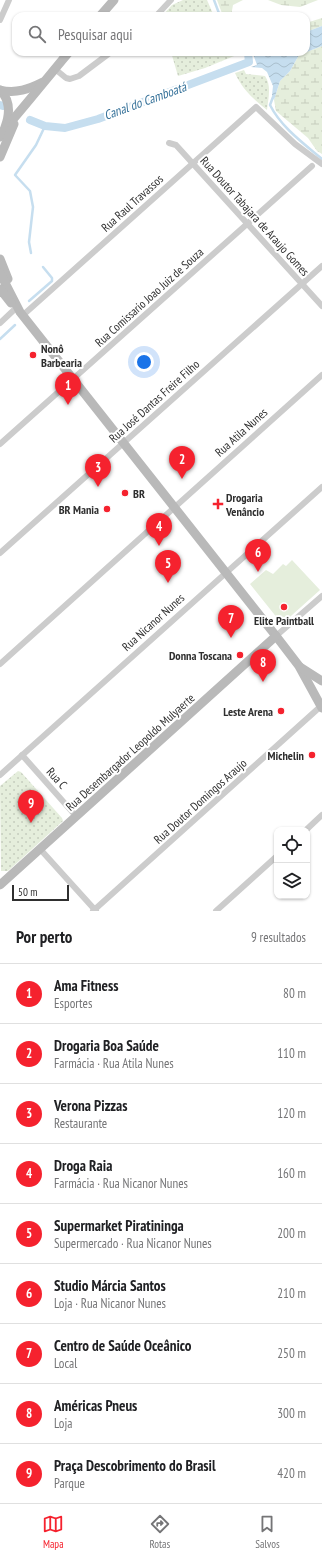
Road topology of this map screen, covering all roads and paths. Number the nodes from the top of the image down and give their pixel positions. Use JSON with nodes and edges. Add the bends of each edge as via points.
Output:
{"nodes":[{"id":1,"x":8,"y":0,"type":"edge"},
{"id":2,"x":114,"y":0,"type":"edge"},
{"id":3,"x":171,"y":0,"type":"edge"},
{"id":4,"x":104,"y":12,"type":"edge"},
{"id":5,"x":160,"y":12,"type":"edge"},
{"id":6,"x":0,"y":20,"type":"edge"},
{"id":7,"x":66,"y":56,"type":"edge"},
{"id":8,"x":105,"y":56,"type":"edge"},
{"id":9,"x":55,"y":69,"type":"junction"},
{"id":10,"x":43,"y":82,"type":"junction"},
{"id":11,"x":0,"y":90,"type":"edge"},
{"id":12,"x":20,"y":112,"type":"junction"},
{"id":13,"x":2,"y":134,"type":"edge"},
{"id":14,"x":169,"y":143,"type":"dead end"},
{"id":15,"x":0,"y":157,"type":"edge"},
{"id":16,"x":192,"y":163,"type":"junction"},
{"id":17,"x":322,"y":164,"type":"edge"},
{"id":18,"x":312,"y":166,"type":"dead end"},
{"id":19,"x":248,"y":224,"type":"junction"},
{"id":20,"x":0,"y":258,"type":"edge"},
{"id":21,"x":322,"y":266,"type":"edge"},
{"id":22,"x":0,"y":273,"type":"edge"},
{"id":23,"x":302,"y":284,"type":"junction"},
{"id":24,"x":0,"y":289,"type":"edge"},
{"id":25,"x":322,"y":306,"type":"edge"},
{"id":26,"x":19,"y":312,"type":"junction"},
{"id":27,"x":0,"y":323,"type":"edge"},
{"id":28,"x":322,"y":375,"type":"edge"},
{"id":29,"x":72,"y":379,"type":"junction"},
{"id":30,"x":124,"y":443,"type":"junction"},
{"id":31,"x":0,"y":444,"type":"edge"},
{"id":32,"x":322,"y":487,"type":"edge"},
{"id":33,"x":174,"y":507,"type":"junction"},
{"id":34,"x":0,"y":553,"type":"edge"},
{"id":35,"x":226,"y":572,"type":"junction"},
{"id":36,"x":322,"y":596,"type":"edge"},
{"id":37,"x":276,"y":636,"type":"junction"},
{"id":38,"x":0,"y":664,"type":"edge"},
{"id":39,"x":299,"y":666,"type":"junction"},
{"id":40,"x":322,"y":681,"type":"edge"},
{"id":41,"x":322,"y":707,"type":"edge"},
{"id":42,"x":22,"y":755,"type":"junction"},
{"id":43,"x":0,"y":775,"type":"edge"},
{"id":44,"x":322,"y":815,"type":"edge"},
{"id":45,"x":76,"y":816,"type":"junction"},
{"id":46,"x":309,"y":827,"type":"edge"},
{"id":47,"x":40,"y":849,"type":"junction"},
{"id":48,"x":274,"y":859,"type":"edge"},
{"id":49,"x":2,"y":880,"type":"edge"},
{"id":50,"x":95,"y":910,"type":"edge"},
{"id":51,"x":216,"y":911,"type":"edge"}],
"edges":[{"from":1,"to":6,"type":"street"},
{"from":2,"to":4,"type":"street"},
{"from":3,"to":5,"type":"street"},
{"from":7,"to":9,"type":"street"},
{"from":8,"to":9,"type":"street","via":[[75,78],[66,78]]},
{"from":9,"to":10,"type":"street"},
{"from":10,"to":11,"type":"street","via":[[23,90]]},
{"from":10,"to":12,"type":"street"},
{"from":11,"to":13,"type":"street","via":[[6,96],[9,108]]},
{"from":12,"to":13,"type":"street"},
{"from":12,"to":15,"type":"street"},
{"from":14,"to":16,"type":"street","name":"Rua Doutor Tabajara de Araujo Gomes","via":[[176,145]]},
{"from":16,"to":17,"type":"street","name":"Rua Raul Travassos","via":[[256,107],[295,144]]},
{"from":16,"to":19,"type":"street","name":"Rua Doutor Tabajara de Araujo Gomes"},
{"from":16,"to":26,"type":"street","name":"Rua Raul Travassos"},
{"from":18,"to":19,"type":"street","name":"Rua Comissario Joao Juiz de Souza"},
{"from":19,"to":23,"type":"street","name":"Rua Doutor Tabajara de Araujo Gomes"},
{"from":19,"to":29,"type":"street","name":"Rua Comissario Joao Juiz de Souza"},
{"from":20,"to":26,"type":"street","via":[[14,290]]},
{"from":21,"to":23,"type":"street","name":"Rua José Dantas Freire Filho"},
{"from":22,"to":26,"type":"street"},
{"from":23,"to":25,"type":"street","name":"Rua Doutor Tabajara de Araujo Gomes"},
{"from":23,"to":30,"type":"street","name":"Rua José Dantas Freire Filho"},
{"from":24,"to":26,"type":"street"},
{"from":26,"to":27,"type":"street","name":"Rua Raul Travassos"},
{"from":26,"to":29,"type":"street"},
{"from":28,"to":33,"type":"street","name":"Rua Atila Nunes"},
{"from":29,"to":30,"type":"street"},
{"from":29,"to":31,"type":"street","name":"Rua Comissario Joao Juiz de Souza"},
{"from":30,"to":33,"type":"street"},
{"from":30,"to":34,"type":"street","name":"Rua José Dantas Freire Filho"},
{"from":32,"to":35,"type":"street","name":"Rua Nicanor Nunes"},
{"from":33,"to":35,"type":"street"},
{"from":33,"to":38,"type":"street"},
{"from":35,"to":37,"type":"street"},
{"from":35,"to":42,"type":"street","name":"Rua Nicanor Nunes"},
{"from":36,"to":37,"type":"street"},
{"from":37,"to":39,"type":"street"},
{"from":37,"to":45,"type":"street","name":"Rua Desembargador Leopoldo Mulyaerte"},
{"from":39,"to":40,"type":"street"},
{"from":39,"to":41,"type":"street"},
{"from":41,"to":50,"type":"street","name":"Rua Doutor Domingos Araujo"},
{"from":42,"to":43,"type":"street","name":"Rua Nicanor Nunes"},
{"from":42,"to":45,"type":"street","name":"Rua C"},
{"from":44,"to":46,"type":"street"},
{"from":45,"to":47,"type":"street","name":"Rua Desembargador Leopoldo Mulyaerte"},
{"from":47,"to":49,"type":"street","name":"Rua Desembargador Leopoldo Mulyaerte"},
{"from":47,"to":50,"type":"street"},
{"from":48,"to":51,"type":"street"}]}
